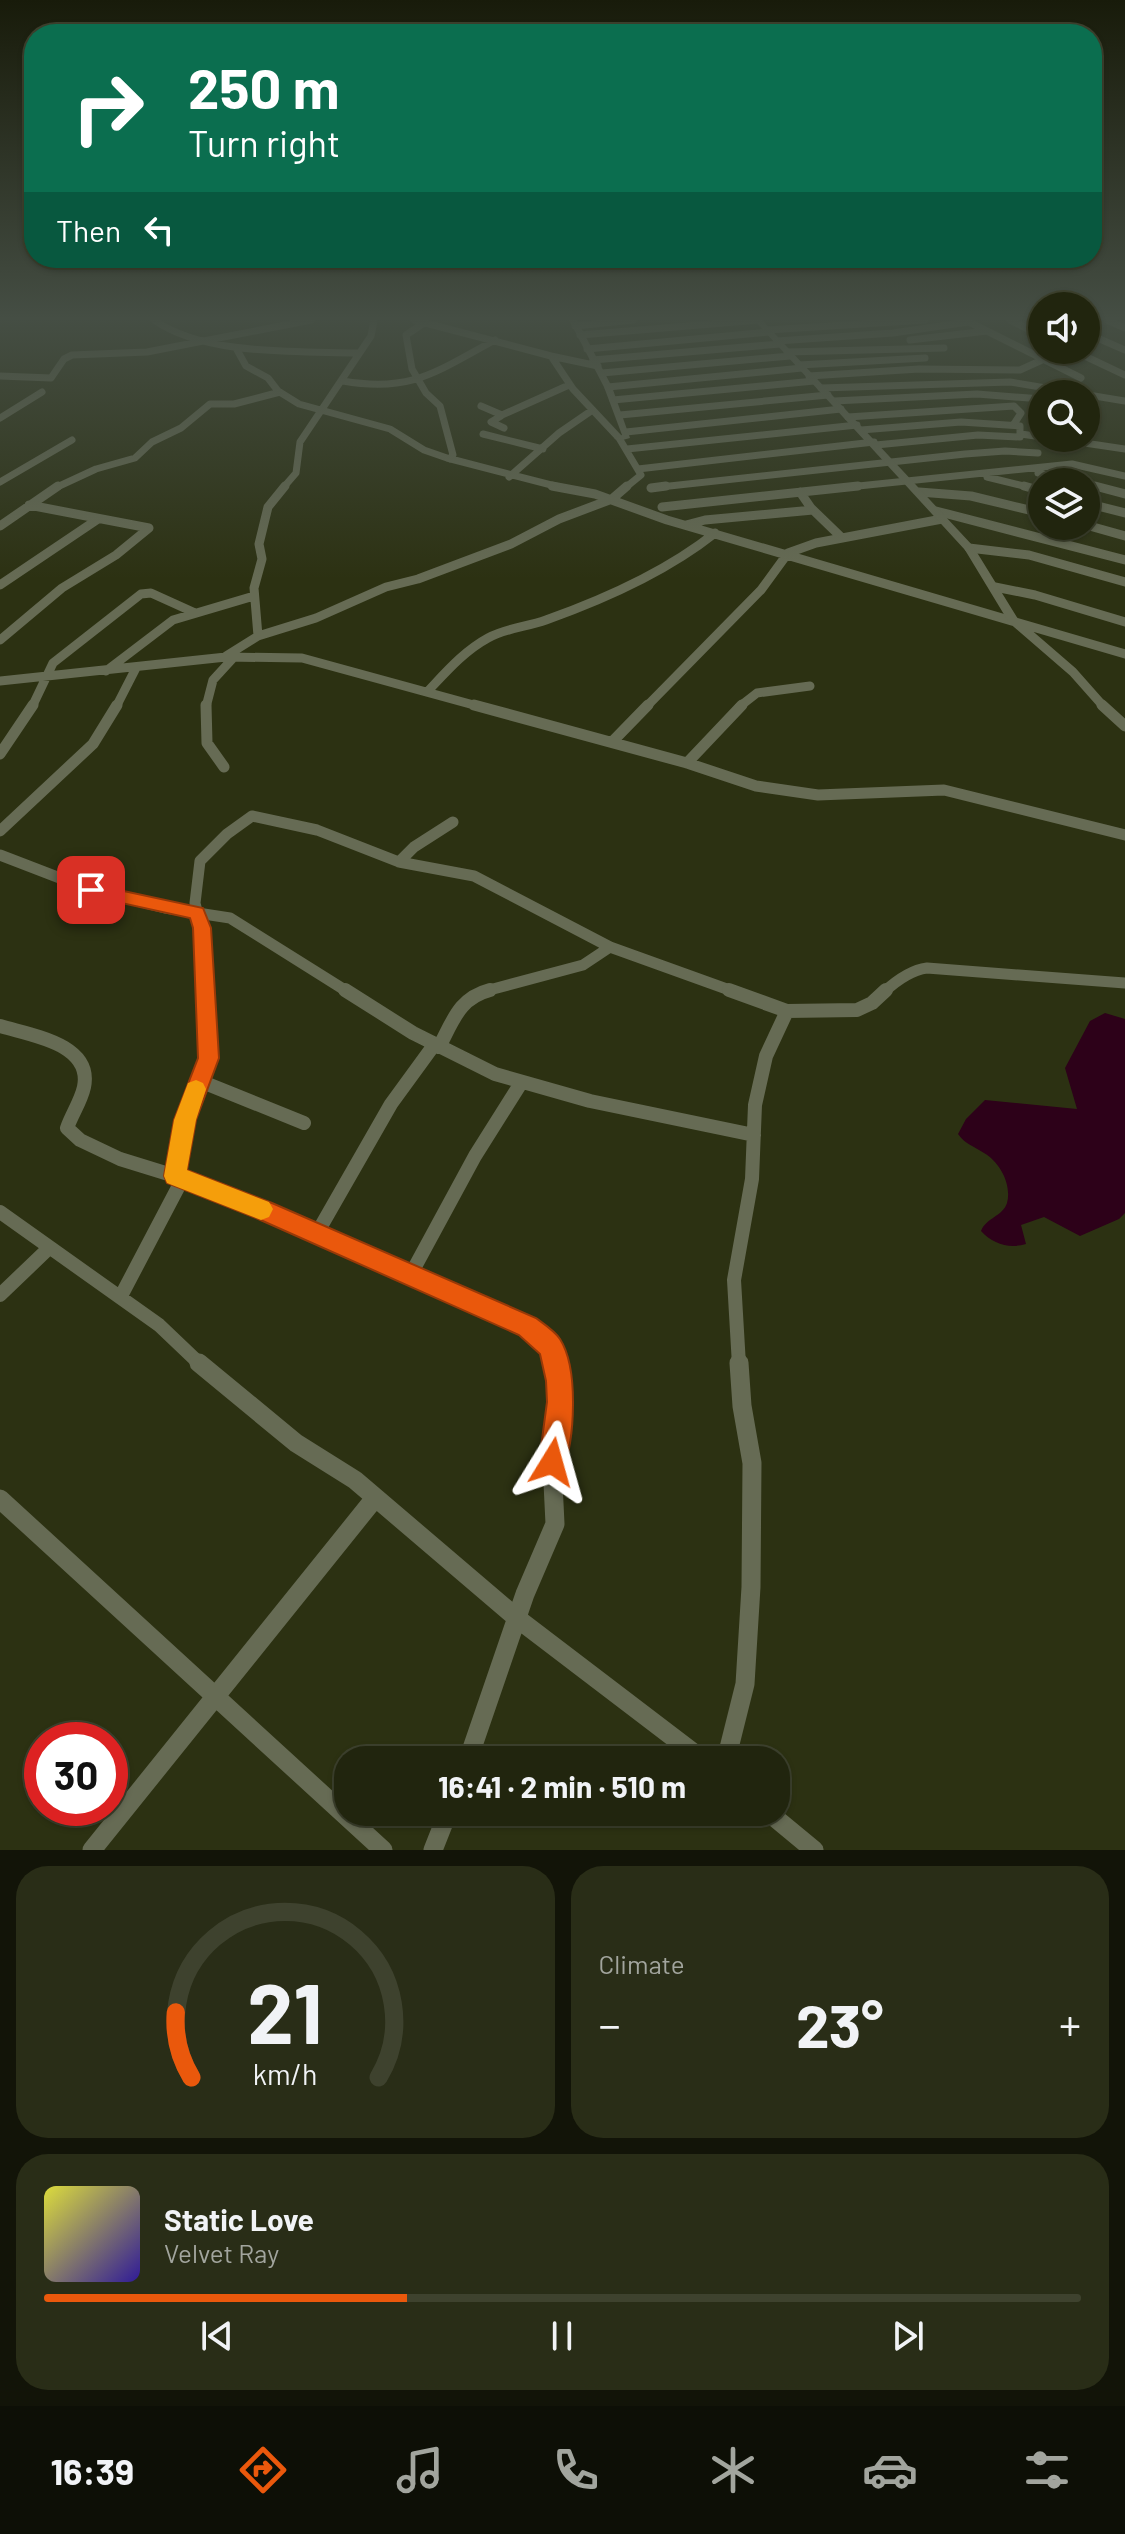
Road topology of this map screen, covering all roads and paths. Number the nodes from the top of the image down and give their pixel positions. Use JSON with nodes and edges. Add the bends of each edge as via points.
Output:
{"nodes":[{"id":1,"x":19,"y":406,"type":"edge"},
{"id":2,"x":207,"y":406,"type":"edge"},
{"id":3,"x":307,"y":406,"type":"edge"},
{"id":4,"x":325,"y":406,"type":"edge"},
{"id":5,"x":440,"y":406,"type":"edge"},
{"id":6,"x":481,"y":406,"type":"dead end"},
{"id":7,"x":522,"y":406,"type":"edge"},
{"id":8,"x":587,"y":406,"type":"edge"},
{"id":9,"x":616,"y":406,"type":"edge"},
{"id":10,"x":687,"y":406,"type":"edge"},
{"id":11,"x":747,"y":406,"type":"edge"},
{"id":12,"x":838,"y":406,"type":"edge"},
{"id":13,"x":1014,"y":406,"type":"edge"},
{"id":14,"x":322,"y":411,"type":"junction"},
{"id":15,"x":591,"y":411,"type":"junction"},
{"id":16,"x":620,"y":415,"type":"junction"},
{"id":17,"x":501,"y":416,"type":"junction"},
{"id":18,"x":0,"y":418,"type":"edge"},
{"id":19,"x":1014,"y":424,"type":"junction"},
{"id":20,"x":504,"y":428,"type":"dead end"},
{"id":21,"x":859,"y":428,"type":"junction"},
{"id":22,"x":483,"y":434,"type":"dead end"},
{"id":23,"x":1021,"y":434,"type":"junction"},
{"id":24,"x":623,"y":435,"type":"junction"},
{"id":25,"x":1028,"y":435,"type":"edge"},
{"id":26,"x":72,"y":440,"type":"dead end"},
{"id":27,"x":875,"y":444,"type":"junction"},
{"id":28,"x":1100,"y":445,"type":"edge"},
{"id":29,"x":543,"y":449,"type":"junction"},
{"id":30,"x":627,"y":449,"type":"junction"},
{"id":31,"x":1125,"y":449,"type":"edge"},
{"id":32,"x":1038,"y":453,"type":"dead end"},
{"id":33,"x":450,"y":459,"type":"junction"},
{"id":34,"x":891,"y":461,"type":"junction"},
{"id":35,"x":1049,"y":468,"type":"edge"},
{"id":36,"x":1090,"y":468,"type":"edge"},
{"id":37,"x":1100,"y":470,"type":"edge"},
{"id":38,"x":1028,"y":471,"type":"edge"},
{"id":39,"x":639,"y":472,"type":"junction"},
{"id":40,"x":980,"y":475,"type":"junction"},
{"id":41,"x":1125,"y":476,"type":"edge"},
{"id":42,"x":509,"y":477,"type":"junction"},
{"id":43,"x":959,"y":477,"type":"junction"},
{"id":44,"x":0,"y":482,"type":"edge"},
{"id":45,"x":911,"y":482,"type":"junction"},
{"id":46,"x":1028,"y":487,"type":"edge"},
{"id":47,"x":651,"y":488,"type":"junction"},
{"id":48,"x":1100,"y":488,"type":"edge"},
{"id":49,"x":800,"y":492,"type":"junction"},
{"id":50,"x":919,"y":492,"type":"junction"},
{"id":51,"x":956,"y":493,"type":"junction"},
{"id":52,"x":1125,"y":494,"type":"edge"},
{"id":53,"x":612,"y":499,"type":"junction"},
{"id":54,"x":29,"y":505,"type":"junction"},
{"id":55,"x":662,"y":507,"type":"junction"},
{"id":56,"x":1100,"y":507,"type":"edge"},
{"id":57,"x":813,"y":510,"type":"junction"},
{"id":58,"x":1028,"y":510,"type":"edge"},
{"id":59,"x":1125,"y":513,"type":"edge"},
{"id":60,"x":939,"y":515,"type":"junction"},
{"id":61,"x":98,"y":519,"type":"junction"},
{"id":62,"x":667,"y":520,"type":"junction"},
{"id":63,"x":686,"y":525,"type":"junction"},
{"id":64,"x":0,"y":526,"type":"edge"},
{"id":65,"x":1100,"y":529,"type":"edge"},
{"id":66,"x":715,"y":533,"type":"junction"},
{"id":67,"x":1125,"y":536,"type":"edge"},
{"id":68,"x":841,"y":537,"type":"junction"},
{"id":69,"x":969,"y":548,"type":"junction"},
{"id":70,"x":788,"y":553,"type":"junction"},
{"id":71,"x":1125,"y":560,"type":"edge"},
{"id":72,"x":1125,"y":582,"type":"edge"},
{"id":73,"x":0,"y":585,"type":"edge"},
{"id":74,"x":995,"y":587,"type":"junction"},
{"id":75,"x":254,"y":596,"type":"junction"},
{"id":76,"x":193,"y":612,"type":"junction"},
{"id":77,"x":1012,"y":619,"type":"junction"},
{"id":78,"x":1125,"y":622,"type":"edge"},
{"id":79,"x":258,"y":636,"type":"junction"},
{"id":80,"x":0,"y":640,"type":"edge"},
{"id":81,"x":1125,"y":654,"type":"edge"},
{"id":82,"x":230,"y":656,"type":"junction"},
{"id":83,"x":136,"y":668,"type":"junction"},
{"id":84,"x":106,"y":671,"type":"junction"},
{"id":85,"x":45,"y":676,"type":"junction"},
{"id":86,"x":0,"y":681,"type":"edge"},
{"id":87,"x":810,"y":686,"type":"dead end"},
{"id":88,"x":428,"y":691,"type":"junction"},
{"id":89,"x":1125,"y":726,"type":"edge"},
{"id":90,"x":612,"y":742,"type":"junction"},
{"id":91,"x":0,"y":754,"type":"edge"},
{"id":92,"x":687,"y":763,"type":"junction"},
{"id":93,"x":224,"y":767,"type":"dead end"},
{"id":94,"x":453,"y":822,"type":"dead end"},
{"id":95,"x":0,"y":831,"type":"edge"},
{"id":96,"x":1125,"y":835,"type":"edge"},
{"id":97,"x":0,"y":855,"type":"edge"},
{"id":98,"x":399,"y":862,"type":"junction"},
{"id":99,"x":197,"y":913,"type":"junction"},
{"id":100,"x":610,"y":947,"type":"junction"},
{"id":101,"x":1125,"y":983,"type":"edge"},
{"id":102,"x":787,"y":1011,"type":"junction"},
{"id":103,"x":0,"y":1026,"type":"edge"},
{"id":104,"x":436,"y":1046,"type":"junction"},
{"id":105,"x":200,"y":1081,"type":"junction"},
{"id":106,"x":521,"y":1083,"type":"junction"},
{"id":107,"x":304,"y":1123,"type":"dead end"},
{"id":108,"x":754,"y":1135,"type":"junction"},
{"id":109,"x":179,"y":1177,"type":"junction"},
{"id":110,"x":0,"y":1212,"type":"edge"},
{"id":111,"x":316,"y":1235,"type":"junction"},
{"id":112,"x":49,"y":1248,"type":"junction"},
{"id":113,"x":411,"y":1274,"type":"junction"},
{"id":114,"x":0,"y":1295,"type":"edge"},
{"id":115,"x":121,"y":1296,"type":"junction"},
{"id":116,"x":375,"y":1498,"type":"junction"},
{"id":117,"x":0,"y":1499,"type":"edge"},
{"id":118,"x":518,"y":1619,"type":"junction"},
{"id":119,"x":217,"y":1695,"type":"junction"},
{"id":120,"x":473,"y":1746,"type":"edge"},
{"id":121,"x":685,"y":1746,"type":"edge"},
{"id":122,"x":730,"y":1746,"type":"edge"},
{"id":123,"x":442,"y":1826,"type":"edge"},
{"id":124,"x":785,"y":1826,"type":"edge"},
{"id":125,"x":92,"y":1850,"type":"edge"},
{"id":126,"x":383,"y":1850,"type":"edge"},
{"id":127,"x":433,"y":1850,"type":"edge"},
{"id":128,"x":814,"y":1850,"type":"edge"}],
"edges":[{"from":1,"to":18,"type":"street"},
{"from":2,"to":54,"type":"street","via":[[135,458],[86,473]]},
{"from":3,"to":14,"type":"street"},
{"from":4,"to":14,"type":"street"},
{"from":5,"to":33,"type":"street","via":[[451,439]]},
{"from":6,"to":17,"type":"street"},
{"from":7,"to":17,"type":"street"},
{"from":8,"to":15,"type":"street"},
{"from":9,"to":16,"type":"street"},
{"from":10,"to":16,"type":"street"},
{"from":11,"to":24,"type":"street"},
{"from":12,"to":21,"type":"street"},
{"from":13,"to":19,"type":"street","via":[[1021,413]]},
{"from":14,"to":33,"type":"street","via":[[390,429]]},
{"from":14,"to":75,"type":"street","via":[[300,442],[296,473],[268,507]]},
{"from":15,"to":24,"type":"street"},
{"from":15,"to":29,"type":"street"},
{"from":16,"to":24,"type":"street"},
{"from":17,"to":20,"type":"street","via":[[491,422]]},
{"from":19,"to":21,"type":"street"},
{"from":19,"to":23,"type":"street","via":[[1020,425]]},
{"from":21,"to":27,"type":"street"},
{"from":21,"to":30,"type":"street"},
{"from":22,"to":29,"type":"street"},
{"from":23,"to":25,"type":"street"},
{"from":23,"to":27,"type":"street"},
{"from":24,"to":30,"type":"street"},
{"from":26,"to":44,"type":"street"},
{"from":27,"to":34,"type":"street"},
{"from":27,"to":39,"type":"street"},
{"from":28,"to":31,"type":"street"},
{"from":29,"to":42,"type":"street"},
{"from":30,"to":39,"type":"street"},
{"from":32,"to":34,"type":"street","via":[[999,451]]},
{"from":33,"to":42,"type":"street"},
{"from":34,"to":45,"type":"street"},
{"from":34,"to":47,"type":"street"},
{"from":35,"to":36,"type":"street"},
{"from":37,"to":41,"type":"street"},
{"from":38,"to":40,"type":"street"},
{"from":39,"to":47,"type":"street"},
{"from":39,"to":53,"type":"street"},
{"from":40,"to":43,"type":"street"},
{"from":40,"to":46,"type":"street"},
{"from":42,"to":53,"type":"street"},
{"from":43,"to":45,"type":"street"},
{"from":43,"to":51,"type":"street"},
{"from":45,"to":49,"type":"street"},
{"from":45,"to":50,"type":"street"},
{"from":47,"to":55,"type":"street"},
{"from":48,"to":52,"type":"street"},
{"from":49,"to":55,"type":"street"},
{"from":49,"to":57,"type":"street"},
{"from":50,"to":51,"type":"street"},
{"from":50,"to":60,"type":"street"},
{"from":51,"to":58,"type":"street"},
{"from":53,"to":62,"type":"street"},
{"from":53,"to":79,"type":"street","via":[[511,544]]},
{"from":54,"to":61,"type":"street"},
{"from":54,"to":64,"type":"street"},
{"from":55,"to":62,"type":"street"},
{"from":56,"to":59,"type":"street"},
{"from":57,"to":63,"type":"street"},
{"from":57,"to":68,"type":"street"},
{"from":60,"to":68,"type":"street"},
{"from":60,"to":69,"type":"street"},
{"from":60,"to":71,"type":"street"},
{"from":61,"to":73,"type":"street"},
{"from":61,"to":80,"type":"street","via":[[149,529],[62,588]]},
{"from":62,"to":63,"type":"street"},
{"from":63,"to":66,"type":"street"},
{"from":65,"to":67,"type":"street"},
{"from":66,"to":70,"type":"street"},
{"from":66,"to":88,"type":"street","via":[[614,590],[489,638]]},
{"from":68,"to":70,"type":"street"},
{"from":69,"to":72,"type":"street","via":[[1041,558]]},
{"from":69,"to":74,"type":"street"},
{"from":70,"to":77,"type":"street"},
{"from":70,"to":90,"type":"street","via":[[761,590]]},
{"from":74,"to":77,"type":"street"},
{"from":74,"to":78,"type":"street"},
{"from":75,"to":76,"type":"street"},
{"from":75,"to":79,"type":"street"},
{"from":76,"to":84,"type":"street","via":[[173,620]]},
{"from":76,"to":85,"type":"street","via":[[151,593],[141,594],[61,655]]},
{"from":77,"to":81,"type":"street"},
{"from":77,"to":89,"type":"street"},
{"from":79,"to":82,"type":"street"},
{"from":82,"to":83,"type":"street"},
{"from":82,"to":88,"type":"street","via":[[302,658]]},
{"from":82,"to":93,"type":"street","via":[[212,680],[205,710],[207,743]]},
{"from":83,"to":84,"type":"street"},
{"from":83,"to":95,"type":"street","via":[[93,744]]},
{"from":84,"to":85,"type":"street"},
{"from":85,"to":86,"type":"street"},
{"from":85,"to":91,"type":"street","via":[[27,717]]},
{"from":87,"to":92,"type":"street","via":[[757,693],[730,714]]},
{"from":88,"to":90,"type":"street"},
{"from":90,"to":92,"type":"street"},
{"from":92,"to":96,"type":"street","via":[[794,793],[944,790]]},
{"from":94,"to":98,"type":"street"},
{"from":97,"to":99,"type":"street","via":[[91,890]]},
{"from":98,"to":99,"type":"street","via":[[317,830],[252,816],[202,856]]},
{"from":98,"to":100,"type":"street","via":[[474,876]]},
{"from":99,"to":104,"type":"street","via":[[230,918]]},
{"from":99,"to":105,"type":"street","via":[[207,990],[208,1058]]},
{"from":100,"to":102,"type":"street"},
{"from":100,"to":104,"type":"street","via":[[583,965],[472,995]]},
{"from":101,"to":102,"type":"street","via":[[927,968],[894,983],[857,1010]]},
{"from":102,"to":108,"type":"street","via":[[766,1056]]},
{"from":103,"to":109,"type":"street","via":[[65,1047],[81,1062],[86,1083],[67,1128],[72,1134],[120,1159]]},
{"from":104,"to":106,"type":"street"},
{"from":104,"to":111,"type":"street","via":[[391,1104]]},
{"from":105,"to":107,"type":"street"},
{"from":105,"to":109,"type":"street","via":[[185,1120]]},
{"from":106,"to":108,"type":"street"},
{"from":106,"to":113,"type":"street"},
{"from":108,"to":122,"type":"street","via":[[734,1280],[742,1406],[752,1463],[751,1587],[745,1684]]},
{"from":109,"to":111,"type":"street"},
{"from":109,"to":115,"type":"street"},
{"from":110,"to":112,"type":"street"},
{"from":111,"to":113,"type":"street"},
{"from":112,"to":114,"type":"street"},
{"from":112,"to":115,"type":"street"},
{"from":113,"to":118,"type":"street","via":[[528,1326],[551,1347],[560,1402],[552,1462],[555,1524]]},
{"from":115,"to":116,"type":"street","via":[[272,1424]]},
{"from":116,"to":118,"type":"street"},
{"from":116,"to":119,"type":"street"},
{"from":117,"to":119,"type":"street"},
{"from":118,"to":120,"type":"street"},
{"from":118,"to":121,"type":"street"},
{"from":119,"to":125,"type":"street"},
{"from":119,"to":126,"type":"street"},
{"from":123,"to":127,"type":"street"},
{"from":124,"to":128,"type":"street"}]}
